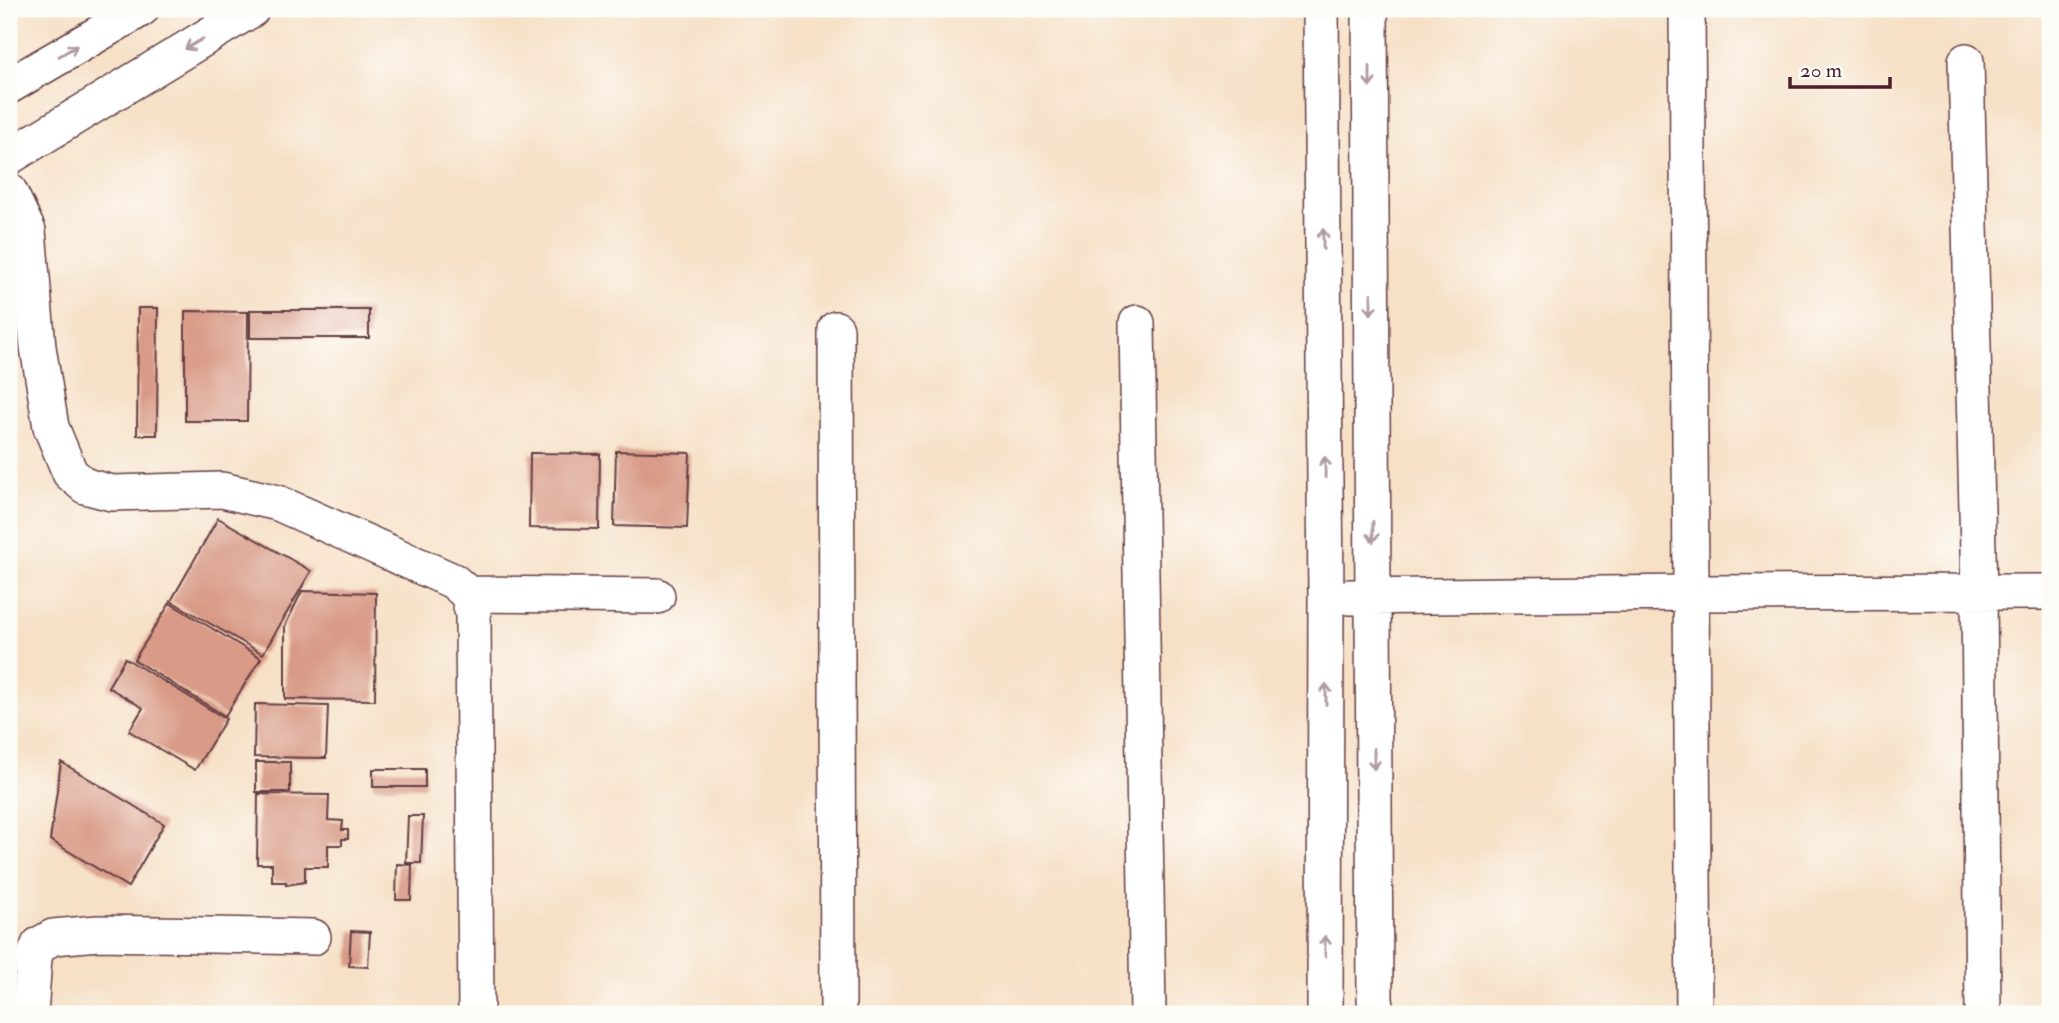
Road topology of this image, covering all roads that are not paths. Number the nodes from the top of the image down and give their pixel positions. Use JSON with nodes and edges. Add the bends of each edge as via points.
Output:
{"nodes":[{"id":1,"x":141,"y":9,"type":"edge"},
{"id":2,"x":252,"y":9,"type":"edge"},
{"id":3,"x":1321,"y":9,"type":"edge"},
{"id":4,"x":1370,"y":9,"type":"edge"},
{"id":5,"x":1687,"y":9,"type":"edge"},
{"id":6,"x":1966,"y":61,"type":"dead end"},
{"id":7,"x":9,"y":86,"type":"edge"},
{"id":8,"x":9,"y":157,"type":"edge"},
{"id":9,"x":9,"y":191,"type":"edge"},
{"id":10,"x":1137,"y":323,"type":"dead end"},
{"id":11,"x":836,"y":329,"type":"dead end"},
{"id":12,"x":1979,"y":592,"type":"junction"},
{"id":13,"x":2050,"y":592,"type":"edge"},
{"id":14,"x":1691,"y":593,"type":"junction"},
{"id":15,"x":468,"y":594,"type":"junction"},
{"id":16,"x":657,"y":596,"type":"dead end"},
{"id":17,"x":1373,"y":596,"type":"junction"},
{"id":18,"x":1326,"y":597,"type":"junction"},
{"id":19,"x":313,"y":937,"type":"dead end"},
{"id":20,"x":30,"y":1014,"type":"edge"},
{"id":21,"x":476,"y":1014,"type":"edge"},
{"id":22,"x":838,"y":1014,"type":"edge"},
{"id":23,"x":1148,"y":1014,"type":"edge"},
{"id":24,"x":1325,"y":1014,"type":"edge"},
{"id":25,"x":1377,"y":1014,"type":"edge"},
{"id":26,"x":1693,"y":1014,"type":"edge"},
{"id":27,"x":1983,"y":1014,"type":"edge"}],
"edges":[{"from":7,"to":1,"type":"street","one_way":true},
{"from":2,"to":8,"type":"street","one_way":true},
{"from":18,"to":3,"type":"street","one_way":true},
{"from":4,"to":17,"type":"street","one_way":true},
{"from":5,"to":14,"type":"street"},
{"from":6,"to":12,"type":"street"},
{"from":9,"to":15,"type":"street","via":[[28,231],[49,417],[70,473],[85,486],[112,493],[222,490],[278,503],[453,581]]},
{"from":10,"to":23,"type":"street"},
{"from":11,"to":22,"type":"street"},
{"from":12,"to":13,"type":"street"},
{"from":12,"to":14,"type":"street"},
{"from":12,"to":27,"type":"street"},
{"from":14,"to":17,"type":"street"},
{"from":14,"to":26,"type":"street"},
{"from":15,"to":16,"type":"street"},
{"from":15,"to":21,"type":"street","via":[[473,614]]},
{"from":17,"to":18,"type":"street"},
{"from":17,"to":25,"type":"street","one_way":true},
{"from":24,"to":18,"type":"street","one_way":true},
{"from":19,"to":20,"type":"street","via":[[98,933],[53,937],[39,944],[34,957]]}]}
